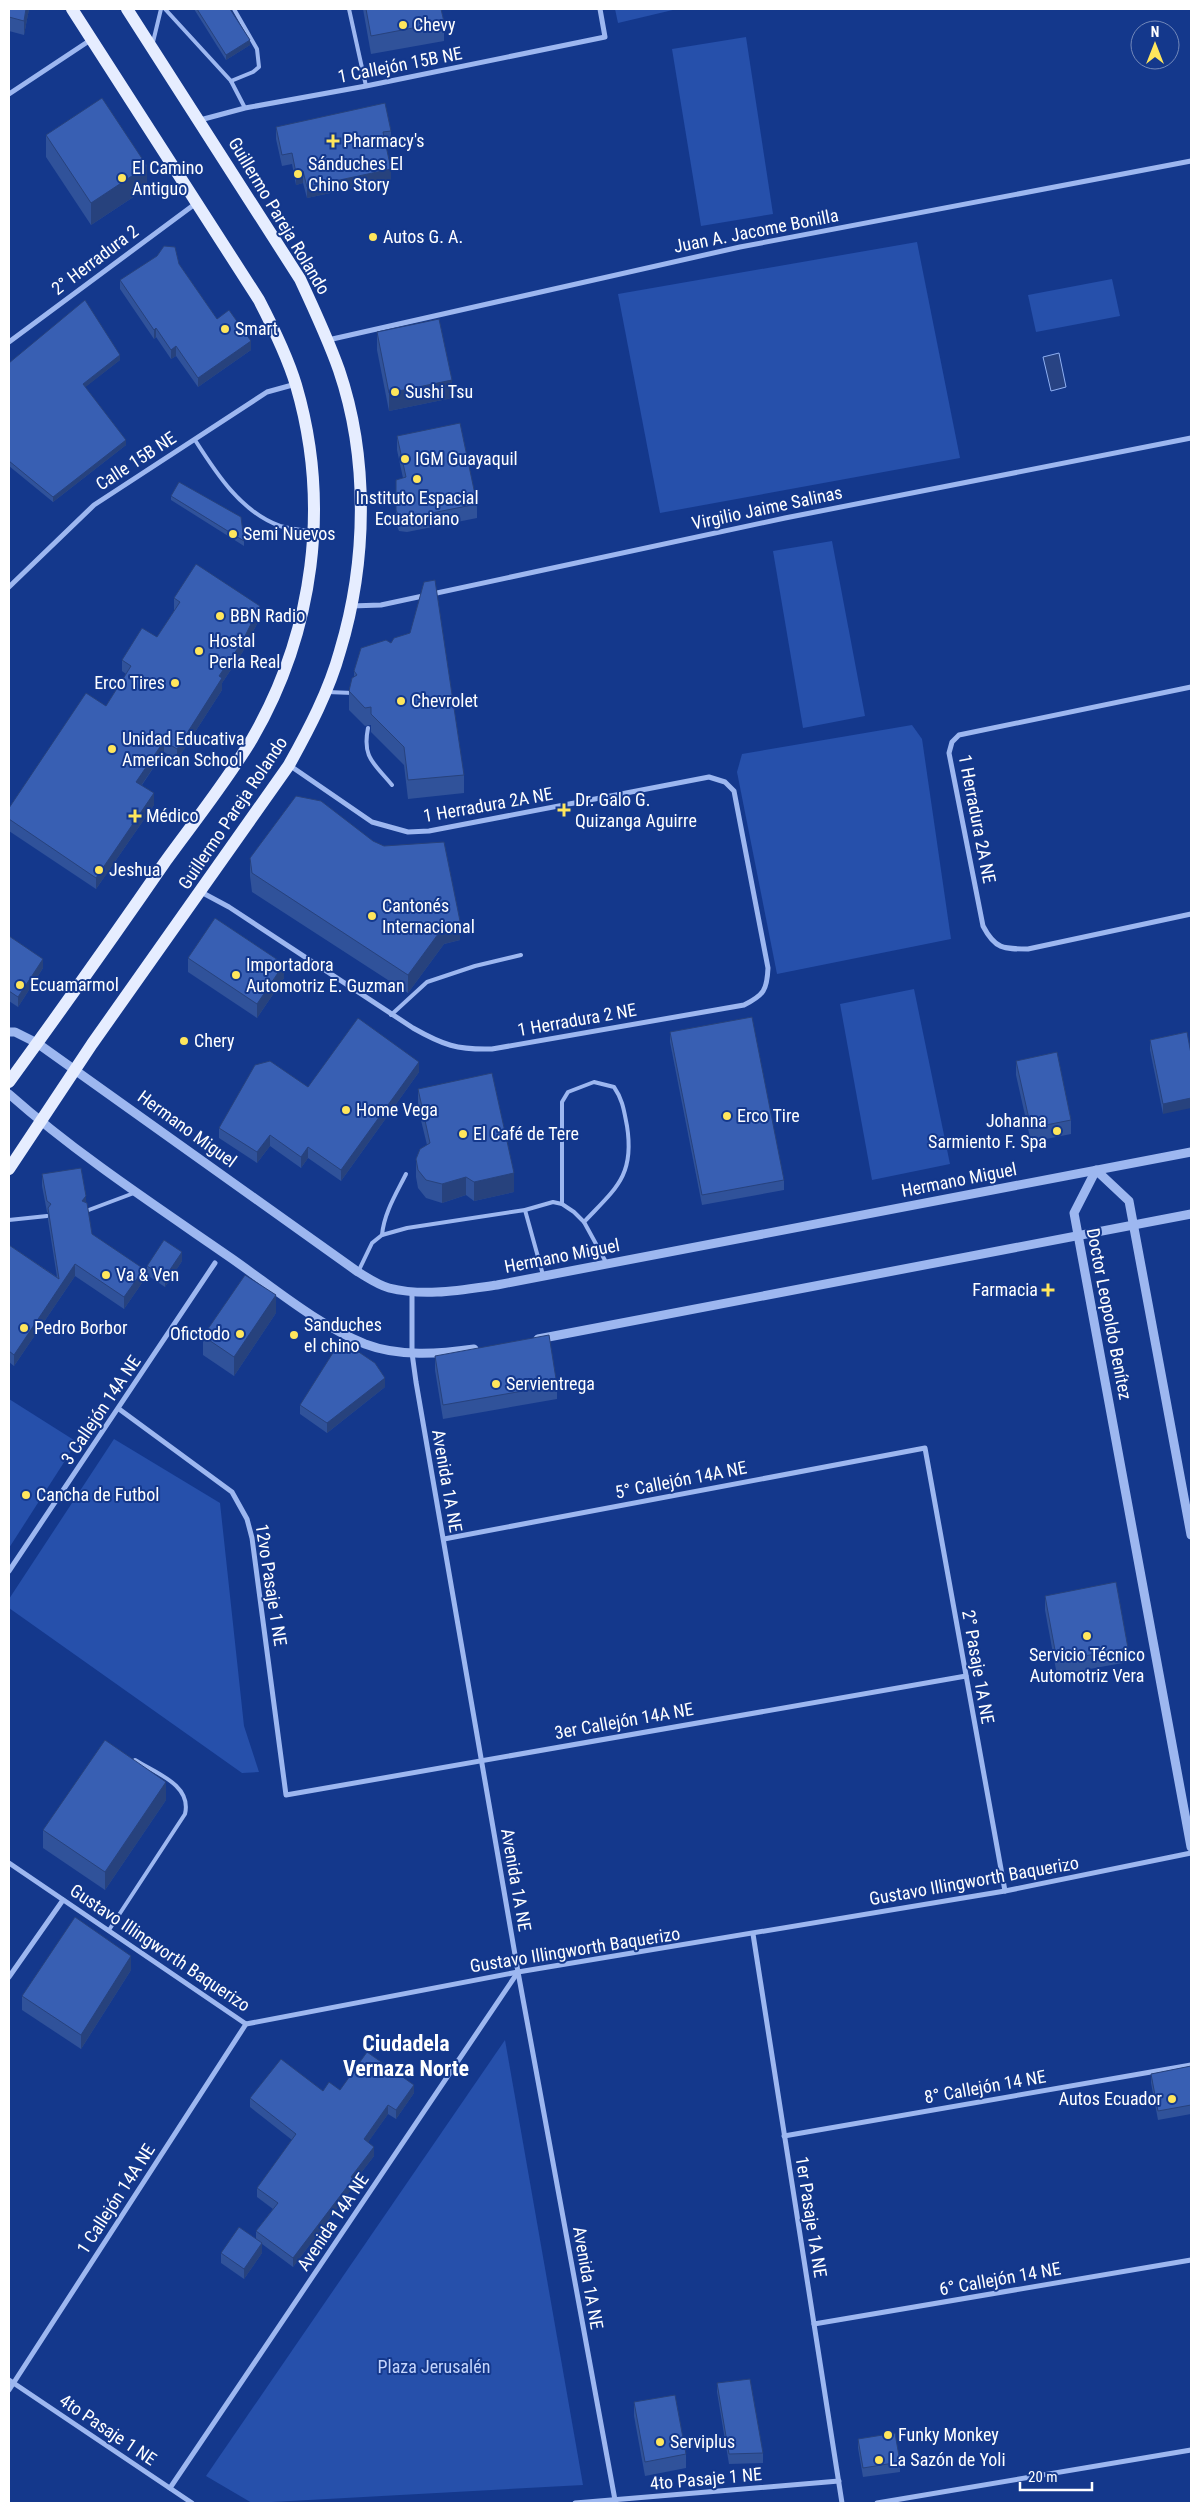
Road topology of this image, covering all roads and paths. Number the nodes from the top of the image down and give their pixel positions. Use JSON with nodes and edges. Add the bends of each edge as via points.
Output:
{"nodes":[{"id":1,"x":72,"y":9,"type":"edge"},
{"id":2,"x":127,"y":9,"type":"edge"},
{"id":3,"x":161,"y":9,"type":"edge"},
{"id":4,"x":166,"y":9,"type":"edge"},
{"id":5,"x":234,"y":9,"type":"edge"},
{"id":6,"x":350,"y":9,"type":"edge"},
{"id":7,"x":600,"y":9,"type":"edge"},
{"id":8,"x":92,"y":39,"type":"junction"},
{"id":9,"x":152,"y":47,"type":"junction"},
{"id":10,"x":231,"y":81,"type":"junction"},
{"id":11,"x":366,"y":86,"type":"junction"},
{"id":12,"x":9,"y":94,"type":"edge"},
{"id":13,"x":245,"y":108,"type":"junction"},
{"id":14,"x":199,"y":120,"type":"junction"},
{"id":15,"x":1191,"y":161,"type":"edge"},
{"id":16,"x":198,"y":202,"type":"junction"},
{"id":17,"x":328,"y":340,"type":"junction"},
{"id":18,"x":9,"y":342,"type":"edge"},
{"id":19,"x":296,"y":384,"type":"junction"},
{"id":20,"x":1191,"y":438,"type":"edge"},
{"id":21,"x":195,"y":440,"type":"junction"},
{"id":22,"x":315,"y":532,"type":"junction"},
{"id":23,"x":9,"y":586,"type":"edge"},
{"id":24,"x":350,"y":606,"type":"junction"},
{"id":25,"x":1191,"y":687,"type":"edge"},
{"id":26,"x":325,"y":692,"type":"junction"},
{"id":27,"x":354,"y":693,"type":"edge"},
{"id":28,"x":368,"y":728,"type":"edge"},
{"id":29,"x":289,"y":765,"type":"junction"},
{"id":30,"x":709,"y":777,"type":"joint"},
{"id":31,"x":392,"y":785,"type":"dead end"},
{"id":32,"x":201,"y":891,"type":"junction"},
{"id":33,"x":1191,"y":914,"type":"edge"},
{"id":34,"x":522,"y":955,"type":"dead end"},
{"id":35,"x":391,"y":1015,"type":"junction"},
{"id":36,"x":9,"y":1032,"type":"edge"},
{"id":37,"x":37,"y":1043,"type":"junction"},
{"id":38,"x":75,"y":1072,"type":"junction"},
{"id":39,"x":9,"y":1082,"type":"edge"},
{"id":40,"x":9,"y":1094,"type":"edge"},
{"id":41,"x":40,"y":1122,"type":"junction"},
{"id":42,"x":1191,"y":1152,"type":"edge"},
{"id":43,"x":9,"y":1169,"type":"edge"},
{"id":44,"x":1096,"y":1170,"type":"junction"},
{"id":45,"x":406,"y":1174,"type":"dead end"},
{"id":46,"x":136,"y":1192,"type":"junction"},
{"id":47,"x":562,"y":1204,"type":"junction"},
{"id":48,"x":86,"y":1210,"type":"edge"},
{"id":49,"x":525,"y":1210,"type":"junction"},
{"id":50,"x":1191,"y":1214,"type":"edge"},
{"id":51,"x":47,"y":1216,"type":"edge"},
{"id":52,"x":9,"y":1220,"type":"edge"},
{"id":53,"x":584,"y":1222,"type":"junction"},
{"id":54,"x":1134,"y":1225,"type":"junction"},
{"id":55,"x":382,"y":1236,"type":"junction"},
{"id":56,"x":1078,"y":1236,"type":"junction"},
{"id":57,"x":215,"y":1263,"type":"dead end"},
{"id":58,"x":607,"y":1264,"type":"junction"},
{"id":59,"x":358,"y":1272,"type":"junction"},
{"id":60,"x":543,"y":1276,"type":"junction"},
{"id":61,"x":412,"y":1292,"type":"junction"},
{"id":62,"x":526,"y":1341,"type":"edge"},
{"id":63,"x":487,"y":1348,"type":"edge"},
{"id":64,"x":412,"y":1353,"type":"junction"},
{"id":65,"x":119,"y":1409,"type":"junction"},
{"id":66,"x":924,"y":1448,"type":"joint"},
{"id":67,"x":1191,"y":1535,"type":"edge"},
{"id":68,"x":444,"y":1539,"type":"junction"},
{"id":69,"x":9,"y":1571,"type":"edge"},
{"id":70,"x":966,"y":1676,"type":"junction"},
{"id":71,"x":135,"y":1760,"type":"edge"},
{"id":72,"x":482,"y":1760,"type":"junction"},
{"id":73,"x":286,"y":1796,"type":"joint"},
{"id":74,"x":1191,"y":1847,"type":"edge"},
{"id":75,"x":1191,"y":1853,"type":"edge"},
{"id":76,"x":9,"y":1863,"type":"edge"},
{"id":77,"x":1005,"y":1892,"type":"junction"},
{"id":78,"x":63,"y":1900,"type":"junction"},
{"id":79,"x":109,"y":1930,"type":"junction"},
{"id":80,"x":753,"y":1934,"type":"junction"},
{"id":81,"x":518,"y":1972,"type":"junction"},
{"id":82,"x":9,"y":1977,"type":"edge"},
{"id":83,"x":246,"y":2024,"type":"junction"},
{"id":84,"x":1191,"y":2065,"type":"edge"},
{"id":85,"x":784,"y":2136,"type":"junction"},
{"id":86,"x":1191,"y":2260,"type":"edge"},
{"id":87,"x":814,"y":2324,"type":"junction"},
{"id":88,"x":11,"y":2381,"type":"edge"},
{"id":89,"x":9,"y":2390,"type":"edge"},
{"id":90,"x":1191,"y":2450,"type":"edge"},
{"id":91,"x":839,"y":2481,"type":"junction"},
{"id":92,"x":170,"y":2488,"type":"junction"},
{"id":93,"x":615,"y":2500,"type":"junction"},
{"id":94,"x":192,"y":2503,"type":"edge"},
{"id":95,"x":575,"y":2503,"type":"edge"},
{"id":96,"x":842,"y":2503,"type":"edge"},
{"id":97,"x":877,"y":2503,"type":"edge"}],
"edges":[{"from":1,"to":8,"type":"main road","name":"Guillermo Pareja Rolando"},
{"from":2,"to":9,"type":"main road","name":"Guillermo Pareja Rolando"},
{"from":3,"to":9,"type":"lane"},
{"from":4,"to":10,"type":"lane"},
{"from":5,"to":10,"type":"lane","via":[[256,50],[258,67]]},
{"from":6,"to":11,"type":"lane"},
{"from":7,"to":11,"type":"street","name":"1 Callejón 15B NE","via":[[606,38]]},
{"from":8,"to":12,"type":"street"},
{"from":8,"to":16,"type":"main road","name":"Guillermo Pareja Rolando"},
{"from":9,"to":14,"type":"main road","name":"Guillermo Pareja Rolando"},
{"from":10,"to":13,"type":"lane"},
{"from":11,"to":13,"type":"street","name":"1 Callejón 15B NE"},
{"from":13,"to":14,"type":"street","name":"1 Callejón 15B NE"},
{"from":14,"to":17,"type":"main road","name":"Guillermo Pareja Rolando","via":[[300,279]]},
{"from":15,"to":17,"type":"street","name":"Juan A. Jacome Bonilla","via":[[740,247]]},
{"from":16,"to":18,"type":"street","name":"2° Herradura 2"},
{"from":16,"to":19,"type":"main road","name":"Guillermo Pareja Rolando","via":[[259,300]]},
{"from":17,"to":24,"type":"main road","name":"Guillermo Pareja Rolando","via":[[340,372],[358,463],[361,510],[358,562]]},
{"from":19,"to":21,"type":"street","name":"Calle 15B NE","via":[[267,392]]},
{"from":19,"to":22,"type":"main road","name":"Guillermo Pareja Rolando","via":[[313,471]]},
{"from":20,"to":24,"type":"street","name":"Virgilio Jaime Salinas","via":[[785,518],[381,605]]},
{"from":21,"to":22,"type":"lane","via":[[238,499],[262,518],[282,527]]},
{"from":21,"to":23,"type":"street","name":"Calle 15B NE","via":[[94,505]]},
{"from":22,"to":37,"type":"main road","name":"Guillermo Pareja Rolando","via":[[313,558],[296,638],[283,676],[251,740]]},
{"from":24,"to":26,"type":"main road","name":"Guillermo Pareja Rolando","via":[[340,650]]},
{"from":25,"to":33,"type":"street","name":"1 Herradura 2A NE","via":[[959,735],[952,742],[949,753],[983,926],[992,942],[1006,949],[1028,949]]},
{"from":26,"to":27,"type":"lane"},
{"from":26,"to":29,"type":"main road","name":"Guillermo Pareja Rolando"},
{"from":28,"to":31,"type":"lane","via":[[366,752]]},
{"from":29,"to":30,"type":"street","name":"1 Herradura 2A NE","via":[[372,822],[408,832],[429,831]]},
{"from":29,"to":32,"type":"main road","name":"Guillermo Pareja Rolando"},
{"from":30,"to":35,"type":"street","name":"1 Herradura 2 NE","via":[[725,782],[734,791],[768,968],[767,986],[758,998],[744,1005],[492,1049],[464,1050],[439,1043]]},
{"from":32,"to":35,"type":"street","name":"1 Herradura 2 NE"},
{"from":32,"to":38,"type":"main road","name":"Guillermo Pareja Rolando"},
{"from":34,"to":35,"type":"lane","via":[[427,982]]},
{"from":36,"to":37,"type":"street","name":"Hermano Miguel"},
{"from":37,"to":38,"type":"street","name":"Hermano Miguel"},
{"from":37,"to":39,"type":"main road","name":"Guillermo Pareja Rolando"},
{"from":38,"to":41,"type":"main road","name":"Guillermo Pareja Rolando"},
{"from":38,"to":59,"type":"street","name":"Hermano Miguel"},
{"from":40,"to":41,"type":"street"},
{"from":41,"to":43,"type":"main road","name":"Guillermo Pareja Rolando"},
{"from":41,"to":46,"type":"street"},
{"from":42,"to":44,"type":"street","name":"Hermano Miguel"},
{"from":44,"to":54,"type":"street","via":[[1129,1201]]},
{"from":44,"to":56,"type":"street","name":"Doctor Leopoldo Benítez","via":[[1074,1213]]},
{"from":44,"to":58,"type":"street","name":"Hermano Miguel"},
{"from":45,"to":55,"type":"lane","via":[[389,1206]]},
{"from":46,"to":48,"type":"lane"},
{"from":46,"to":64,"type":"street","via":[[324,1323],[366,1344]]},
{"from":47,"to":49,"type":"lane","via":[[553,1202]]},
{"from":47,"to":53,"type":"lane"},
{"from":47,"to":53,"type":"lane","via":[[562,1102],[568,1092],[594,1082],[614,1087],[622,1099],[630,1146],[626,1172]]},
{"from":49,"to":55,"type":"lane","via":[[407,1228]]},
{"from":49,"to":60,"type":"lane"},
{"from":50,"to":54,"type":"street"},
{"from":51,"to":52,"type":"lane"},
{"from":53,"to":58,"type":"lane"},
{"from":54,"to":56,"type":"street"},
{"from":54,"to":67,"type":"street"},
{"from":55,"to":59,"type":"lane","via":[[372,1244]]},
{"from":56,"to":62,"type":"street"},
{"from":56,"to":74,"type":"street","name":"Doctor Leopoldo Benítez"},
{"from":57,"to":65,"type":"street","name":"3 Callejón 14A NE"},
{"from":58,"to":60,"type":"street","name":"Hermano Miguel"},
{"from":59,"to":61,"type":"street","name":"Hermano Miguel","via":[[387,1287]]},
{"from":60,"to":61,"type":"street","name":"Hermano Miguel","via":[[457,1290]]},
{"from":61,"to":64,"type":"street","name":"Avenida 1A NE"},
{"from":63,"to":64,"type":"street"},
{"from":64,"to":68,"type":"street","name":"Avenida 1A NE"},
{"from":65,"to":69,"type":"street","name":"3 Callejón 14A NE"},
{"from":65,"to":73,"type":"street","name":"12vo Pasaje 1 NE","via":[[232,1492],[247,1519]]},
{"from":66,"to":68,"type":"street","name":"5° Callejón 14A NE"},
{"from":66,"to":70,"type":"street","name":"2° Pasaje 1A NE"},
{"from":68,"to":72,"type":"street","name":"Avenida 1A NE"},
{"from":70,"to":72,"type":"street","name":"3er Callejón 14A NE"},
{"from":70,"to":77,"type":"street","name":"2° Pasaje 1A NE"},
{"from":71,"to":79,"type":"lane","via":[[181,1790],[186,1808]]},
{"from":72,"to":73,"type":"street","name":"3er Callejón 14A NE"},
{"from":72,"to":81,"type":"street","name":"Avenida 1A NE"},
{"from":75,"to":77,"type":"street","name":"Gustavo Illingworth Baquerizo"},
{"from":76,"to":78,"type":"street","name":"Gustavo Illingworth Baquerizo"},
{"from":77,"to":80,"type":"street","name":"Gustavo Illingworth Baquerizo"},
{"from":78,"to":79,"type":"street","name":"Gustavo Illingworth Baquerizo"},
{"from":78,"to":82,"type":"street"},
{"from":79,"to":83,"type":"street","name":"Gustavo Illingworth Baquerizo"},
{"from":80,"to":81,"type":"street","name":"Gustavo Illingworth Baquerizo"},
{"from":80,"to":85,"type":"street","name":"1er Pasaje 1A NE"},
{"from":81,"to":83,"type":"street","name":"Gustavo Illingworth Baquerizo"},
{"from":81,"to":92,"type":"street","name":"Avenida 14A NE"},
{"from":81,"to":93,"type":"street","name":"Avenida 1A NE"},
{"from":83,"to":88,"type":"street","name":"1 Callejón 14A NE"},
{"from":84,"to":85,"type":"street","name":"8° Callejón 14 NE"},
{"from":85,"to":87,"type":"street","name":"1er Pasaje 1A NE"},
{"from":86,"to":87,"type":"street","name":"6° Callejón 14 NE"},
{"from":87,"to":91,"type":"street","name":"1er Pasaje 1A NE"},
{"from":88,"to":89,"type":"street","name":"1 Callejón 14A NE"},
{"from":88,"to":92,"type":"street","name":"4to Pasaje 1 NE"},
{"from":90,"to":97,"type":"street"},
{"from":91,"to":93,"type":"street","name":"4to Pasaje 1 NE"},
{"from":91,"to":96,"type":"street","name":"1er Pasaje 1A NE"},
{"from":92,"to":94,"type":"street","name":"4to Pasaje 1 NE"},
{"from":93,"to":95,"type":"street","name":"4to Pasaje 1 NE"}]}
